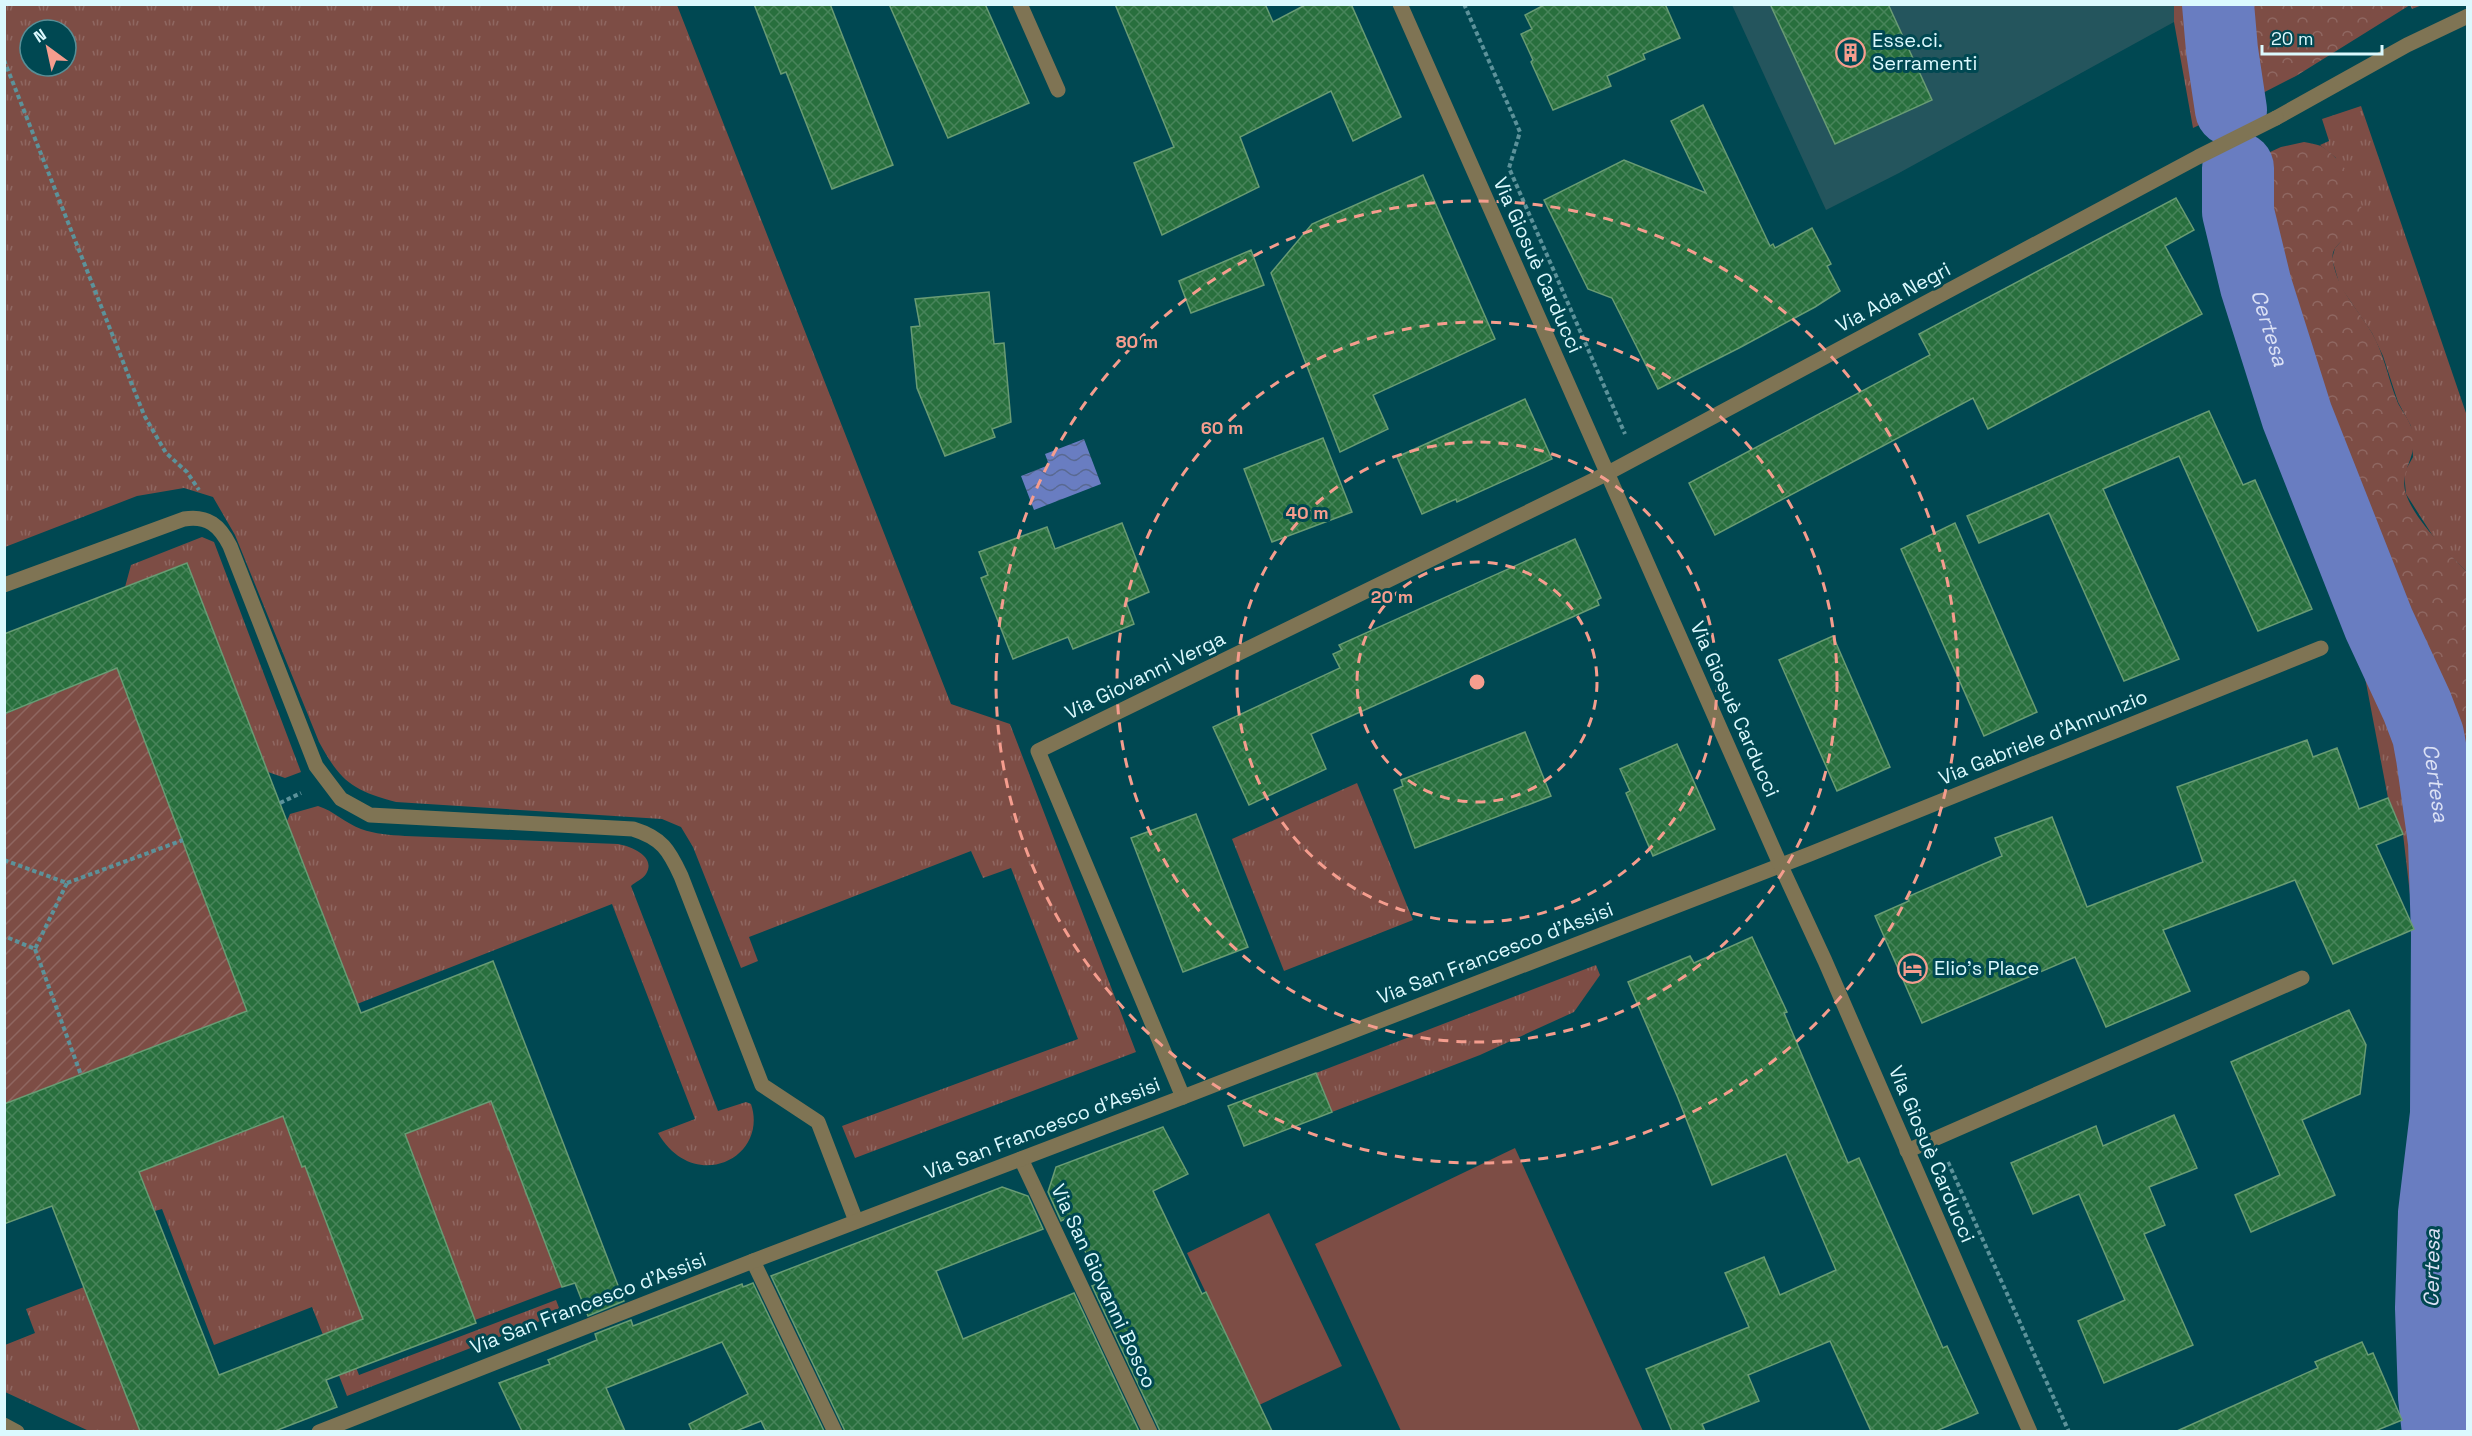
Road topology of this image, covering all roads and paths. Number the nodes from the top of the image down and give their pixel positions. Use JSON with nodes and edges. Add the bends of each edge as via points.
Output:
{"nodes":[{"id":1,"x":1020,"y":4,"type":"edge"},
{"id":2,"x":1400,"y":4,"type":"edge"},
{"id":3,"x":1464,"y":4,"type":"edge"},
{"id":4,"x":2468,"y":16,"type":"edge"},
{"id":5,"x":4,"y":60,"type":"edge"},
{"id":6,"x":1058,"y":90,"type":"dead end"},
{"id":7,"x":1635,"y":458,"type":"junction"},
{"id":8,"x":1608,"y":474,"type":"junction"},
{"id":9,"x":222,"y":530,"type":"junction"},
{"id":10,"x":4,"y":585,"type":"edge"},
{"id":11,"x":2321,"y":648,"type":"dead end"},
{"id":12,"x":183,"y":840,"type":"dead end"},
{"id":13,"x":4,"y":860,"type":"edge"},
{"id":14,"x":1780,"y":864,"type":"junction"},
{"id":15,"x":67,"y":883,"type":"junction"},
{"id":16,"x":4,"y":936,"type":"edge"},
{"id":17,"x":35,"y":949,"type":"junction"},
{"id":18,"x":2302,"y":978,"type":"dead end"},
{"id":19,"x":81,"y":1075,"type":"dead end"},
{"id":20,"x":1183,"y":1097,"type":"junction"},
{"id":21,"x":1937,"y":1138,"type":"junction"},
{"id":22,"x":1907,"y":1151,"type":"junction"},
{"id":23,"x":1021,"y":1159,"type":"junction"},
{"id":24,"x":856,"y":1221,"type":"junction"},
{"id":25,"x":753,"y":1261,"type":"junction"},
{"id":26,"x":4,"y":1425,"type":"edge"},
{"id":27,"x":17,"y":1431,"type":"edge"},
{"id":28,"x":319,"y":1431,"type":"edge"},
{"id":29,"x":835,"y":1431,"type":"edge"},
{"id":30,"x":1150,"y":1431,"type":"edge"},
{"id":31,"x":2030,"y":1431,"type":"edge"},
{"id":32,"x":2069,"y":1431,"type":"edge"}],
"edges":[{"from":1,"to":6,"type":"street"},
{"from":2,"to":8,"type":"street","name":"Via Giosuè Carducci"},
{"from":3,"to":7,"type":"path","via":[[1520,132],[1509,168]]},
{"from":4,"to":7,"type":"street","name":"Via Ada Negri"},
{"from":5,"to":9,"type":"path","via":[[144,415],[166,453],[187,472],[202,494]]},
{"from":7,"to":8,"type":"street","name":"Via Ada Negri"},
{"from":8,"to":14,"type":"street","name":"Via Giosuè Carducci"},
{"from":8,"to":20,"type":"street","name":"Via Giovanni Verga","via":[[1038,750]]},
{"from":9,"to":10,"type":"street","via":[[210,520],[184,519]]},
{"from":9,"to":24,"type":"street","via":[[306,744],[320,773],[341,799],[370,815],[633,829],[652,834],[670,853],[762,1085],[818,1122]]},
{"from":11,"to":14,"type":"street","name":"Via Gabriele d'Annunzio"},
{"from":12,"to":15,"type":"path"},
{"from":13,"to":15,"type":"path"},
{"from":14,"to":20,"type":"street","name":"Via San Francesco d'Assisi"},
{"from":14,"to":22,"type":"street","name":"Via Giosuè Carducci"},
{"from":15,"to":17,"type":"path"},
{"from":16,"to":17,"type":"path"},
{"from":17,"to":19,"type":"path"},
{"from":18,"to":21,"type":"street"},
{"from":20,"to":23,"type":"street","name":"Via San Francesco d'Assisi"},
{"from":21,"to":22,"type":"street"},
{"from":21,"to":32,"type":"path"},
{"from":22,"to":31,"type":"street","name":"Via Giosuè Carducci"},
{"from":23,"to":24,"type":"street","name":"Via San Francesco d'Assisi"},
{"from":23,"to":30,"type":"street","name":"Via San Giovanni Bosco"},
{"from":24,"to":25,"type":"street","name":"Via San Francesco d'Assisi"},
{"from":25,"to":28,"type":"street","name":"Via San Francesco d'Assisi"},
{"from":25,"to":29,"type":"street"},
{"from":26,"to":27,"type":"street"}]}
